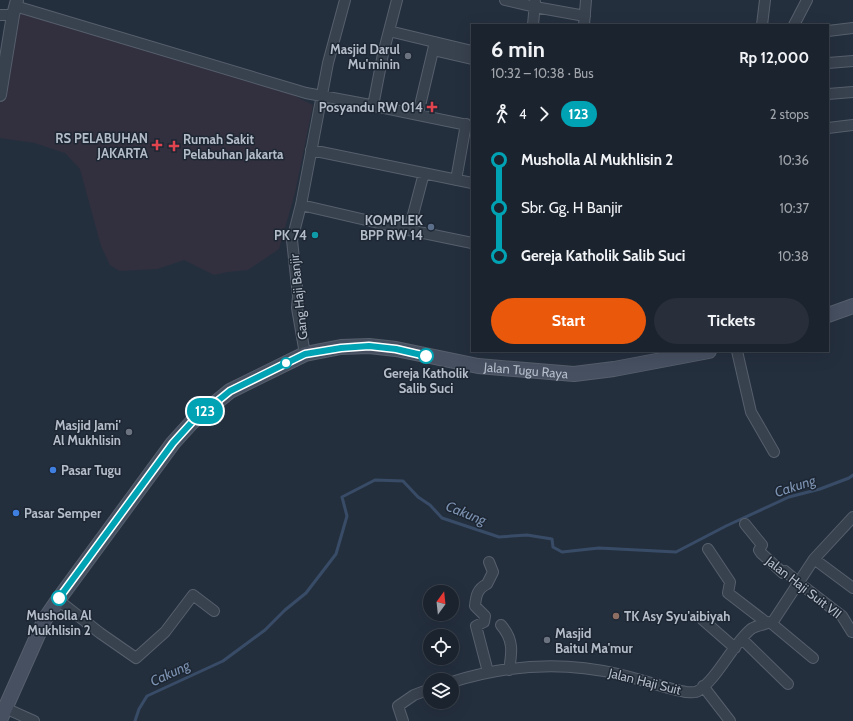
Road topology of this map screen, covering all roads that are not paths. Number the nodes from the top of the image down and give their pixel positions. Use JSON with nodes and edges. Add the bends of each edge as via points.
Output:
{"nodes":[{"id":1,"x":345,"y":0,"type":"edge"},
{"id":2,"x":397,"y":0,"type":"edge"},
{"id":3,"x":505,"y":0,"type":"edge"},
{"id":4,"x":586,"y":0,"type":"edge"},
{"id":5,"x":765,"y":0,"type":"edge"},
{"id":6,"x":807,"y":0,"type":"edge"},
{"id":7,"x":535,"y":4,"type":"edge"},
{"id":8,"x":15,"y":7,"type":"edge"},
{"id":9,"x":0,"y":15,"type":"edge"},
{"id":10,"x":584,"y":21,"type":"edge"},
{"id":11,"x":533,"y":24,"type":"edge"},
{"id":12,"x":762,"y":24,"type":"edge"},
{"id":13,"x":795,"y":24,"type":"edge"},
{"id":14,"x":853,"y":28,"type":"edge"},
{"id":15,"x":829,"y":32,"type":"edge"},
{"id":16,"x":389,"y":33,"type":"junction"},
{"id":17,"x":434,"y":46,"type":"junction"},
{"id":18,"x":471,"y":51,"type":"edge"},
{"id":19,"x":471,"y":59,"type":"edge"},
{"id":20,"x":853,"y":61,"type":"edge"},
{"id":21,"x":829,"y":63,"type":"edge"},
{"id":22,"x":853,"y":92,"type":"edge"},
{"id":23,"x":829,"y":94,"type":"edge"},
{"id":24,"x":0,"y":95,"type":"edge"},
{"id":25,"x":322,"y":97,"type":"junction"},
{"id":26,"x":373,"y":106,"type":"junction"},
{"id":27,"x":418,"y":114,"type":"junction"},
{"id":28,"x":469,"y":125,"type":"edge"},
{"id":29,"x":853,"y":125,"type":"edge"},
{"id":30,"x":829,"y":128,"type":"edge"},
{"id":31,"x":311,"y":150,"type":"junction"},
{"id":32,"x":424,"y":172,"type":"junction"},
{"id":33,"x":456,"y":180,"type":"junction"},
{"id":34,"x":471,"y":183,"type":"edge"},
{"id":35,"x":301,"y":205,"type":"junction"},
{"id":36,"x":409,"y":230,"type":"junction"},
{"id":37,"x":471,"y":243,"type":"edge"},
{"id":38,"x":853,"y":306,"type":"edge"},
{"id":39,"x":829,"y":315,"type":"edge"},
{"id":40,"x":704,"y":352,"type":"edge"},
{"id":41,"x":737,"y":352,"type":"edge"},
{"id":42,"x":305,"y":354,"type":"junction"},
{"id":43,"x":774,"y":452,"type":"dead end"},
{"id":44,"x":851,"y":523,"type":"edge"},
{"id":45,"x":745,"y":524,"type":"dead end"},
{"id":46,"x":708,"y":549,"type":"dead end"},
{"id":47,"x":814,"y":559,"type":"junction"},
{"id":48,"x":488,"y":562,"type":"dead end"},
{"id":49,"x":799,"y":583,"type":"junction"},
{"id":50,"x":853,"y":588,"type":"edge"},
{"id":51,"x":58,"y":600,"type":"junction"},
{"id":52,"x":214,"y":611,"type":"dead end"},
{"id":53,"x":703,"y":620,"type":"dead end"},
{"id":54,"x":769,"y":623,"type":"junction"},
{"id":55,"x":501,"y":625,"type":"dead end"},
{"id":56,"x":852,"y":632,"type":"edge"},
{"id":57,"x":742,"y":639,"type":"junction"},
{"id":58,"x":735,"y":648,"type":"junction"},
{"id":59,"x":813,"y":658,"type":"dead end"},
{"id":60,"x":509,"y":670,"type":"junction"},
{"id":61,"x":488,"y":672,"type":"junction"},
{"id":62,"x":459,"y":680,"type":"edge"},
{"id":63,"x":788,"y":684,"type":"dead end"},
{"id":64,"x":703,"y":686,"type":"junction"},
{"id":65,"x":423,"y":691,"type":"edge"},
{"id":66,"x":2,"y":714,"type":"edge"},
{"id":67,"x":34,"y":721,"type":"edge"},
{"id":68,"x":403,"y":721,"type":"edge"},
{"id":69,"x":730,"y":721,"type":"edge"}],
"edges":[{"from":1,"to":25,"type":"street"},
{"from":2,"to":16,"type":"street"},
{"from":3,"to":7,"type":"street"},
{"from":4,"to":10,"type":"street"},
{"from":5,"to":12,"type":"street"},
{"from":6,"to":13,"type":"street"},
{"from":7,"to":10,"type":"street"},
{"from":7,"to":11,"type":"street"},
{"from":8,"to":9,"type":"street"},
{"from":8,"to":24,"type":"street"},
{"from":8,"to":25,"type":"street"},
{"from":14,"to":15,"type":"street"},
{"from":16,"to":17,"type":"street","via":[[393,32]]},
{"from":16,"to":26,"type":"street"},
{"from":17,"to":18,"type":"street"},
{"from":17,"to":19,"type":"street"},
{"from":17,"to":27,"type":"street"},
{"from":20,"to":21,"type":"street"},
{"from":22,"to":23,"type":"street"},
{"from":25,"to":26,"type":"street"},
{"from":25,"to":31,"type":"street"},
{"from":26,"to":27,"type":"street"},
{"from":27,"to":28,"type":"street"},
{"from":28,"to":33,"type":"street"},
{"from":29,"to":30,"type":"street"},
{"from":31,"to":32,"type":"street"},
{"from":31,"to":35,"type":"street"},
{"from":32,"to":33,"type":"street"},
{"from":32,"to":36,"type":"street"},
{"from":33,"to":34,"type":"street"},
{"from":35,"to":36,"type":"street"},
{"from":35,"to":42,"type":"street","name":"Gang Haji Banjir","via":[[292,240],[297,308]]},
{"from":36,"to":37,"type":"street"},
{"from":38,"to":39,"type":"main road"},
{"from":40,"to":42,"type":"main road","name":"Jalan Tugu Raya","via":[[574,374],[478,366],[369,346]]},
{"from":41,"to":43,"type":"street","via":[[751,412]]},
{"from":42,"to":51,"type":"main road","name":"Jalan Tugu Raya","via":[[230,391],[192,422],[173,443]]},
{"from":44,"to":47,"type":"street","name":"Jalan Haji Suit"},
{"from":45,"to":49,"type":"street","name":"Jalan Haji Suit VII","via":[[762,545],[759,550],[761,553],[782,573],[785,571]]},
{"from":46,"to":54,"type":"street","via":[[730,582],[728,593]]},
{"from":47,"to":49,"type":"street","name":"Jalan Haji Suit"},
{"from":47,"to":50,"type":"street"},
{"from":48,"to":61,"type":"street","via":[[493,572],[488,584],[476,595],[475,606],[485,616],[484,622],[476,626]]},
{"from":49,"to":54,"type":"street","name":"Jalan Haji Suit","via":[[778,615]]},
{"from":49,"to":56,"type":"street","name":"Jalan Haji Suit VII","via":[[842,616]]},
{"from":51,"to":52,"type":"street","via":[[136,658],[165,632],[193,595]]},
{"from":51,"to":66,"type":"main road","name":"Jalan Tugu Raya","via":[[45,619]]},
{"from":53,"to":58,"type":"street"},
{"from":54,"to":57,"type":"street","name":"Jalan Haji Suit","via":[[756,626]]},
{"from":54,"to":59,"type":"street"},
{"from":55,"to":60,"type":"street","via":[[510,637],[512,651]]},
{"from":57,"to":58,"type":"street","name":"Jalan Haji Suit"},
{"from":57,"to":63,"type":"street"},
{"from":58,"to":64,"type":"street","name":"Jalan Haji Suit"},
{"from":60,"to":61,"type":"street","name":"Jalan Haji Suit"},
{"from":60,"to":64,"type":"street","name":"Jalan Haji Suit","via":[[560,665],[617,673],[686,692],[693,693]]},
{"from":61,"to":62,"type":"street","name":"Jalan Haji Suit"},
{"from":64,"to":69,"type":"street"},
{"from":65,"to":68,"type":"street","via":[[414,694],[398,706]]},
{"from":66,"to":67,"type":"street"}]}
